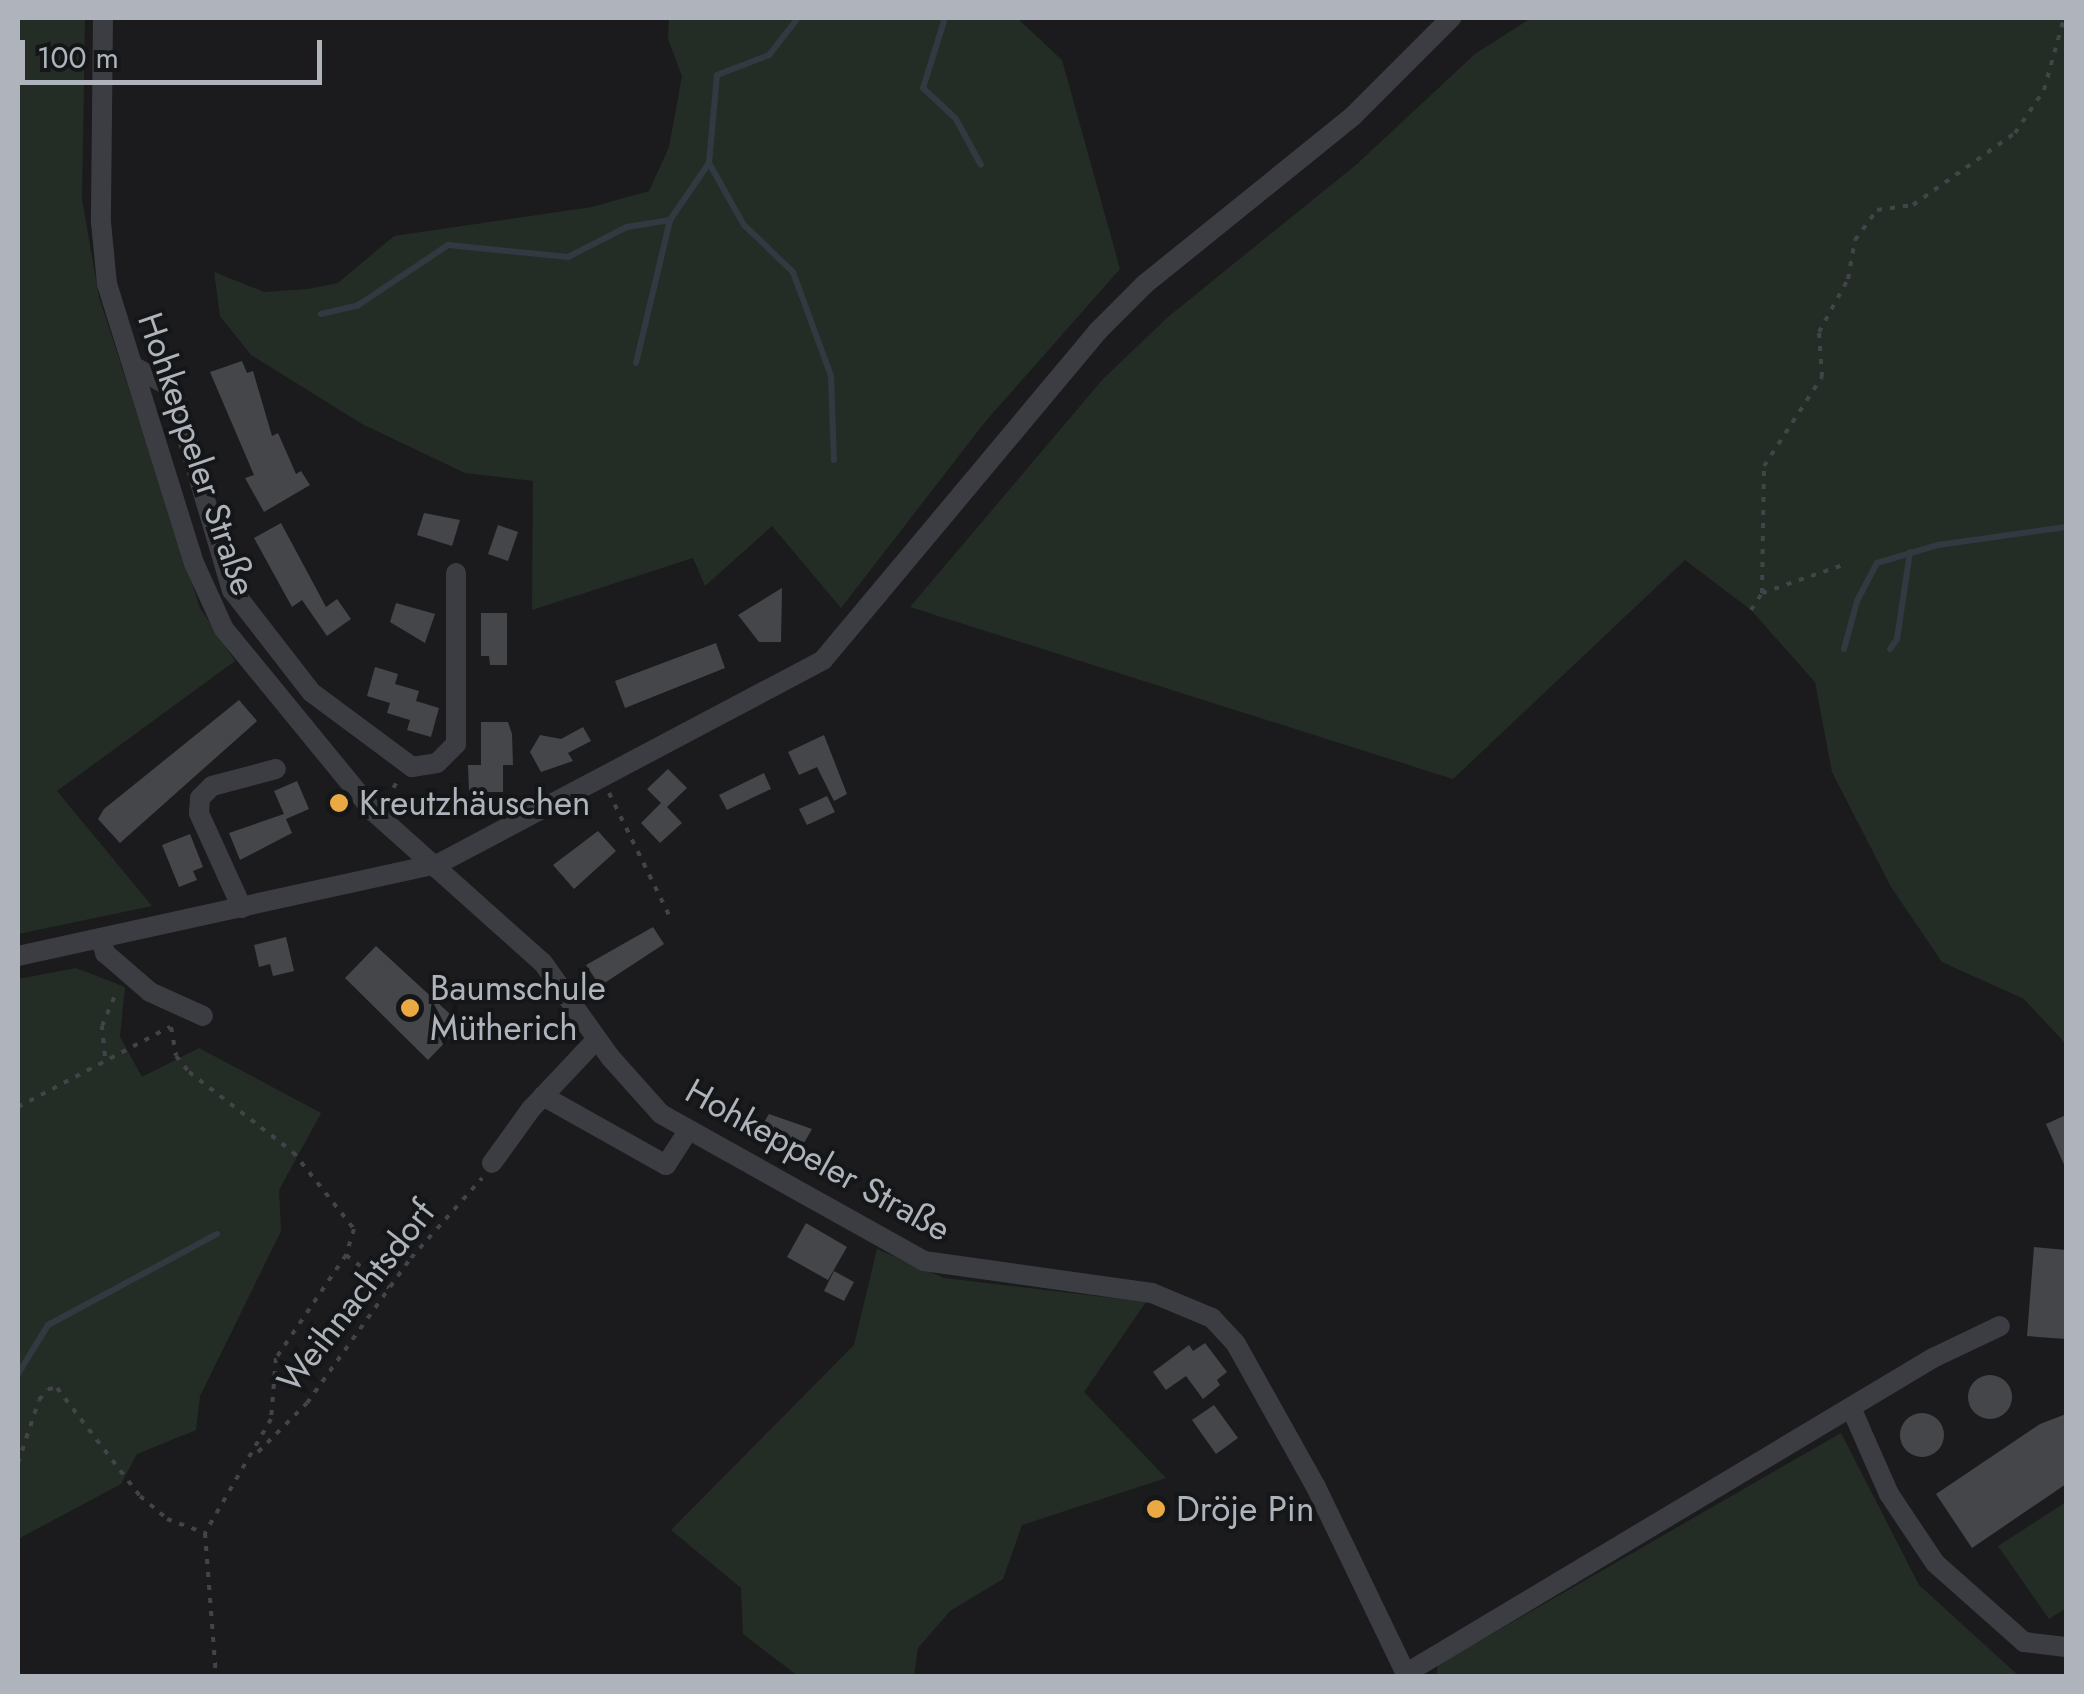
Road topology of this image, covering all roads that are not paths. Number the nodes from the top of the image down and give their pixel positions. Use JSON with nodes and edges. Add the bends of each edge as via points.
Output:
{"nodes":[{"id":1,"x":103,"y":18,"type":"edge"},
{"id":2,"x":1451,"y":18,"type":"edge"},
{"id":3,"x":133,"y":366,"type":"junction"},
{"id":4,"x":456,"y":572,"type":"dead end"},
{"id":5,"x":276,"y":769,"type":"dead end"},
{"id":6,"x":438,"y":864,"type":"junction"},
{"id":7,"x":242,"y":908,"type":"junction"},
{"id":8,"x":101,"y":938,"type":"junction"},
{"id":9,"x":18,"y":956,"type":"edge"},
{"id":10,"x":203,"y":1016,"type":"road end"},
{"id":11,"x":597,"y":1039,"type":"junction"},
{"id":12,"x":543,"y":1096,"type":"junction"},
{"id":13,"x":688,"y":1131,"type":"junction"},
{"id":14,"x":492,"y":1163,"type":"road end"},
{"id":15,"x":2000,"y":1326,"type":"dead end"},
{"id":16,"x":1852,"y":1410,"type":"junction"},
{"id":17,"x":2066,"y":1648,"type":"edge"},
{"id":18,"x":1406,"y":1675,"type":"edge"}],
"edges":[{"from":1,"to":3,"type":"street","name":"Hohkeppeler Straße","via":[[104,258]]},
{"from":2,"to":6,"type":"street","via":[[1354,116],[1145,284],[1096,332],[824,660]]},
{"from":3,"to":4,"type":"street","via":[[172,388],[232,590],[310,692],[412,767],[438,763],[456,744]]},
{"from":3,"to":6,"type":"street","name":"Hohkeppeler Straße","via":[[194,562],[224,629],[374,812]]},
{"from":5,"to":7,"type":"street","via":[[212,786],[200,798],[199,814]]},
{"from":6,"to":7,"type":"street"},
{"from":6,"to":11,"type":"street","name":"Hohkeppeler Straße","via":[[543,963]]},
{"from":7,"to":8,"type":"street"},
{"from":8,"to":9,"type":"street"},
{"from":8,"to":10,"type":"street","via":[[105,953],[124,972]]},
{"from":11,"to":12,"type":"street"},
{"from":11,"to":13,"type":"street","name":"Hohkeppeler Straße","via":[[640,1092]]},
{"from":12,"to":13,"type":"street","via":[[666,1165]]},
{"from":12,"to":14,"type":"street"},
{"from":13,"to":18,"type":"street","name":"Hohkeppeler Straße","via":[[924,1260],[1152,1292],[1212,1318],[1236,1344],[1316,1486]]},
{"from":15,"to":16,"type":"street"},
{"from":16,"to":17,"type":"street","via":[[1889,1494],[1935,1563],[2024,1642]]},
{"from":16,"to":18,"type":"street"}]}
